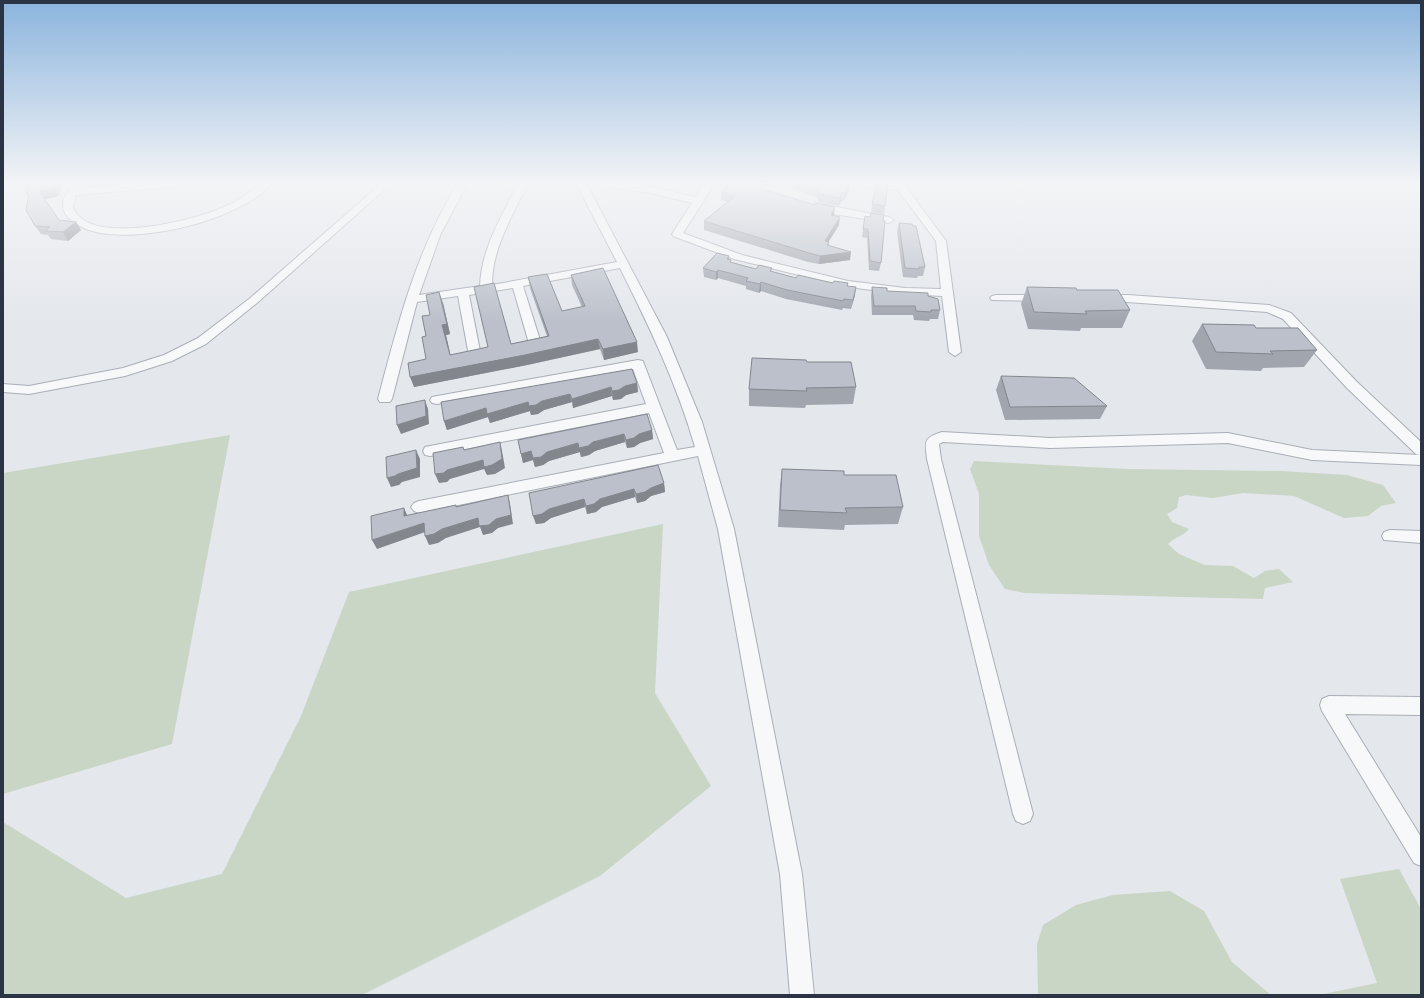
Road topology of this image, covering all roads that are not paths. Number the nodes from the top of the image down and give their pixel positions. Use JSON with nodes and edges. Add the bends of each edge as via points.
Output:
{"nodes":[{"id":1,"x":101,"y":230,"type":"edge"},
{"id":2,"x":143,"y":230,"type":"edge"},
{"id":3,"x":334,"y":230,"type":"edge"},
{"id":4,"x":438,"y":230,"type":"edge"},
{"id":5,"x":501,"y":230,"type":"edge"},
{"id":6,"x":605,"y":230,"type":"edge"},
{"id":7,"x":680,"y":230,"type":"edge"},
{"id":8,"x":933,"y":230,"type":"edge"},
{"id":9,"x":624,"y":264,"type":"junction"},
{"id":10,"x":517,"y":283,"type":"junction"},
{"id":11,"x":486,"y":289,"type":"junction"},
{"id":12,"x":463,"y":292,"type":"junction"},
{"id":13,"x":947,"y":292,"type":"junction"},
{"id":14,"x":996,"y":298,"type":"dead end"},
{"id":15,"x":1058,"y":298,"type":"edge"},
{"id":16,"x":1089,"y":298,"type":"edge"},
{"id":17,"x":412,"y":299,"type":"junction"},
{"id":18,"x":534,"y":340,"type":"edge"},
{"id":19,"x":956,"y":352,"type":"dead end"},
{"id":20,"x":475,"y":356,"type":"edge"},
{"id":21,"x":3,"y":388,"type":"edge"},
{"id":22,"x":384,"y":399,"type":"dead end"},
{"id":23,"x":437,"y":400,"type":"dead end"},
{"id":24,"x":654,"y":407,"type":"junction"},
{"id":25,"x":703,"y":450,"type":"junction"},
{"id":26,"x":1421,"y":450,"type":"edge"},
{"id":27,"x":430,"y":451,"type":"dead end"},
{"id":28,"x":672,"y":456,"type":"junction"},
{"id":29,"x":1421,"y":460,"type":"edge"},
{"id":30,"x":419,"y":507,"type":"dead end"},
{"id":31,"x":1390,"y":536,"type":"dead end"},
{"id":32,"x":1421,"y":537,"type":"edge"},
{"id":33,"x":1421,"y":706,"type":"edge"},
{"id":34,"x":1023,"y":814,"type":"dead end"},
{"id":35,"x":1414,"y":835,"type":"edge"},
{"id":36,"x":1421,"y":856,"type":"edge"},
{"id":37,"x":802,"y":995,"type":"edge"}],
"edges":[{"from":1,"to":2,"type":"street","via":[[110,232]]},
{"from":3,"to":21,"type":"street","via":[[253,301],[202,341],[168,358],[125,372],[29,390]]},
{"from":4,"to":17,"type":"street"},
{"from":5,"to":11,"type":"street","via":[[488,266]]},
{"from":6,"to":9,"type":"street"},
{"from":7,"to":13,"type":"street","via":[[677,234],[732,255],[848,284],[905,291]]},
{"from":8,"to":13,"type":"street","via":[[941,241]]},
{"from":9,"to":10,"type":"street"},
{"from":9,"to":25,"type":"street","via":[[661,337],[695,422]]},
{"from":10,"to":11,"type":"street"},
{"from":10,"to":18,"type":"street"},
{"from":11,"to":12,"type":"street"},
{"from":12,"to":17,"type":"street"},
{"from":12,"to":20,"type":"street"},
{"from":13,"to":19,"type":"street"},
{"from":14,"to":15,"type":"street"},
{"from":16,"to":26,"type":"street","via":[[1128,298],[1269,309],[1287,316],[1352,385]]},
{"from":17,"to":22,"type":"street"},
{"from":23,"to":24,"type":"street","via":[[638,364]]},
{"from":24,"to":27,"type":"street"},
{"from":24,"to":28,"type":"street"},
{"from":25,"to":28,"type":"street"},
{"from":25,"to":37,"type":"street","via":[[726,529],[791,874]]},
{"from":28,"to":30,"type":"street"},
{"from":29,"to":34,"type":"street","via":[[1312,455],[1228,438],[1050,443],[942,437],[932,441],[934,459]]},
{"from":31,"to":32,"type":"street"},
{"from":33,"to":35,"type":"street","via":[[1329,705]]},
{"from":35,"to":36,"type":"street"}]}
